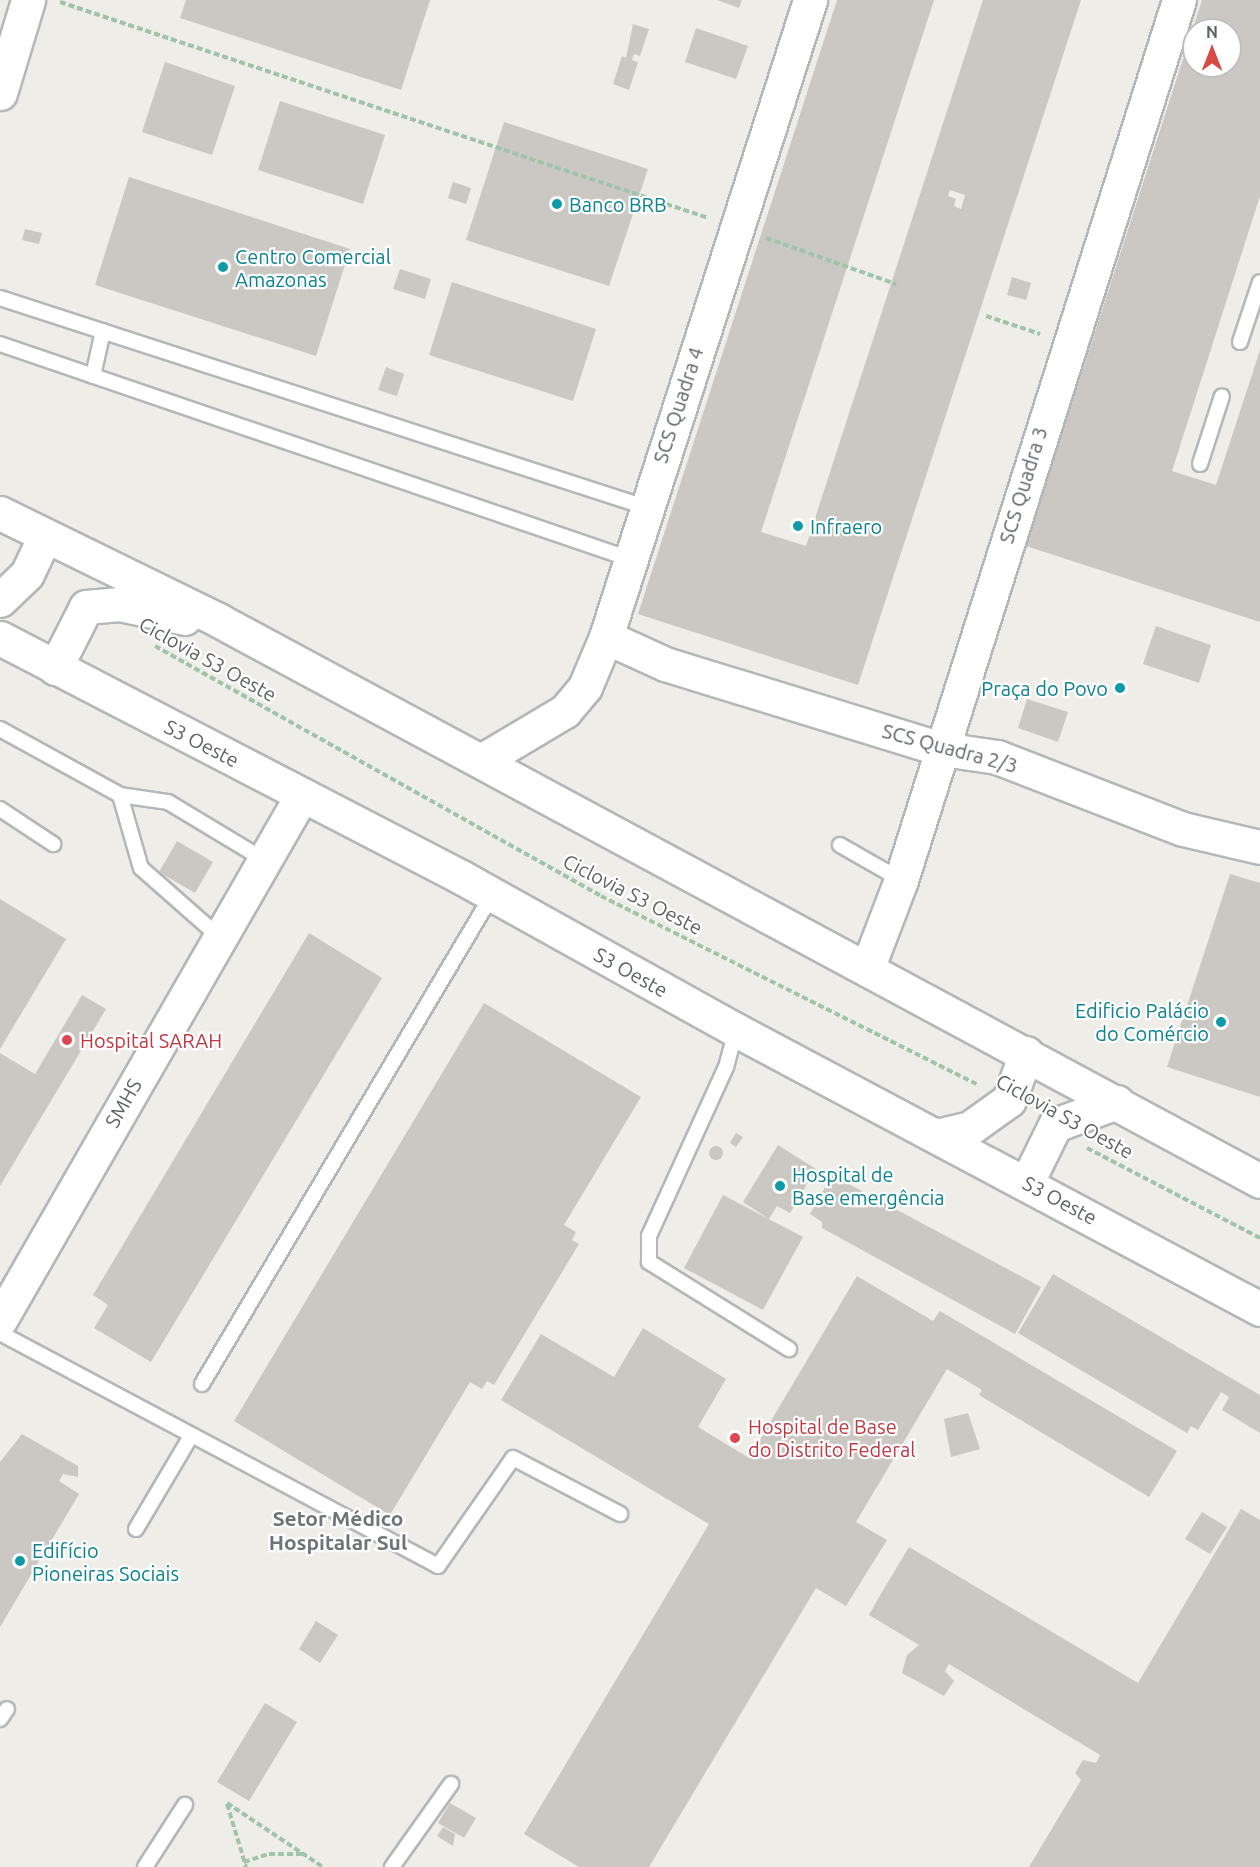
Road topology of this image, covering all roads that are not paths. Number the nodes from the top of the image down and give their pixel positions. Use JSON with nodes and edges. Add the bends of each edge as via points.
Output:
{"nodes":[{"id":1,"x":28,"y":0,"type":"edge"},
{"id":2,"x":810,"y":0,"type":"edge"},
{"id":3,"x":1179,"y":0,"type":"edge"},
{"id":4,"x":0,"y":93,"type":"edge"},
{"id":5,"x":1260,"y":282,"type":"edge"},
{"id":6,"x":0,"y":298,"type":"edge"},
{"id":7,"x":103,"y":331,"type":"junction"},
{"id":8,"x":1240,"y":342,"type":"dead end"},
{"id":9,"x":0,"y":344,"type":"edge"},
{"id":10,"x":93,"y":376,"type":"junction"},
{"id":11,"x":1222,"y":396,"type":"dead end"},
{"id":12,"x":1200,"y":464,"type":"dead end"},
{"id":13,"x":645,"y":507,"type":"junction"},
{"id":14,"x":0,"y":513,"type":"edge"},
{"id":15,"x":45,"y":536,"type":"junction"},
{"id":16,"x":630,"y":559,"type":"junction"},
{"id":17,"x":0,"y":600,"type":"edge"},
{"id":18,"x":220,"y":621,"type":"junction"},
{"id":19,"x":606,"y":637,"type":"junction"},
{"id":20,"x":0,"y":638,"type":"edge"},
{"id":21,"x":55,"y":668,"type":"junction"},
{"id":22,"x":0,"y":729,"type":"edge"},
{"id":23,"x":942,"y":749,"type":"junction"},
{"id":24,"x":481,"y":760,"type":"junction"},
{"id":25,"x":120,"y":795,"type":"junction"},
{"id":26,"x":302,"y":795,"type":"junction"},
{"id":27,"x":0,"y":808,"type":"edge"},
{"id":28,"x":53,"y":844,"type":"dead end"},
{"id":29,"x":840,"y":845,"type":"dead end"},
{"id":30,"x":1260,"y":847,"type":"edge"},
{"id":31,"x":264,"y":860,"type":"junction"},
{"id":32,"x":901,"y":880,"type":"junction"},
{"id":33,"x":492,"y":895,"type":"junction"},
{"id":34,"x":218,"y":936,"type":"junction"},
{"id":35,"x":867,"y":969,"type":"junction"},
{"id":36,"x":736,"y":1030,"type":"junction"},
{"id":37,"x":1026,"y":1053,"type":"junction"},
{"id":38,"x":1117,"y":1102,"type":"junction"},
{"id":39,"x":936,"y":1136,"type":"junction"},
{"id":40,"x":1260,"y":1181,"type":"edge"},
{"id":41,"x":1027,"y":1182,"type":"junction"},
{"id":42,"x":1260,"y":1309,"type":"edge"},
{"id":43,"x":0,"y":1320,"type":"edge"},
{"id":44,"x":0,"y":1333,"type":"edge"},
{"id":45,"x":789,"y":1348,"type":"dead end"},
{"id":46,"x":202,"y":1384,"type":"dead end"},
{"id":47,"x":191,"y":1436,"type":"junction"},
{"id":48,"x":620,"y":1514,"type":"dead end"},
{"id":49,"x":136,"y":1529,"type":"dead end"},
{"id":50,"x":451,"y":1784,"type":"dead end"},
{"id":51,"x":185,"y":1804,"type":"dead end"},
{"id":52,"x":145,"y":1867,"type":"edge"},
{"id":53,"x":392,"y":1867,"type":"edge"}],
"edges":[{"from":1,"to":4,"type":"main road"},
{"from":2,"to":13,"type":"main road","name":"SCS Quadra 4"},
{"from":3,"to":23,"type":"main road","name":"SCS Quadra 3","via":[[1067,344]]},
{"from":5,"to":8,"type":"lane"},
{"from":6,"to":7,"type":"lane"},
{"from":7,"to":10,"type":"lane"},
{"from":7,"to":13,"type":"lane"},
{"from":9,"to":10,"type":"lane"},
{"from":10,"to":16,"type":"lane"},
{"from":11,"to":12,"type":"lane"},
{"from":13,"to":16,"type":"main road","name":"SCS Quadra 4"},
{"from":14,"to":15,"type":"main road"},
{"from":15,"to":17,"type":"main road","via":[[27,574]]},
{"from":15,"to":18,"type":"main road"},
{"from":16,"to":19,"type":"main road","name":"SCS Quadra 4"},
{"from":18,"to":21,"type":"main road","via":[[120,604],[86,608]]},
{"from":18,"to":24,"type":"main road"},
{"from":19,"to":23,"type":"main road","name":"SCS Quadra 2/3","via":[[665,664]]},
{"from":19,"to":24,"type":"main road","name":"SCS Quadra 4","via":[[585,687],[565,711]]},
{"from":20,"to":21,"type":"main road","name":"S3 Oeste"},
{"from":21,"to":26,"type":"main road","name":"S3 Oeste"},
{"from":22,"to":25,"type":"lane"},
{"from":23,"to":30,"type":"main road","name":"SCS Quadra 2/3","via":[[997,757],[1183,829]]},
{"from":23,"to":32,"type":"main road","name":"SCS Quadra 3"},
{"from":24,"to":35,"type":"main road"},
{"from":25,"to":31,"type":"lane","via":[[168,802]]},
{"from":25,"to":34,"type":"lane","via":[[141,868]]},
{"from":26,"to":31,"type":"main road","name":"SMHS"},
{"from":26,"to":33,"type":"main road","name":"S3 Oeste"},
{"from":27,"to":28,"type":"lane"},
{"from":29,"to":32,"type":"lane"},
{"from":31,"to":34,"type":"main road","name":"SMHS"},
{"from":32,"to":35,"type":"main road","name":"SCS Quadra 3"},
{"from":33,"to":36,"type":"main road","name":"S3 Oeste"},
{"from":33,"to":46,"type":"lane"},
{"from":34,"to":43,"type":"main road","name":"SMHS"},
{"from":35,"to":37,"type":"main road"},
{"from":36,"to":39,"type":"main road","name":"S3 Oeste"},
{"from":36,"to":45,"type":"lane","via":[[726,1067],[650,1236],[650,1262]]},
{"from":37,"to":38,"type":"main road"},
{"from":37,"to":39,"type":"main road","via":[[1009,1100],[970,1128]]},
{"from":38,"to":40,"type":"main road"},
{"from":38,"to":41,"type":"main road","via":[[1052,1130]]},
{"from":39,"to":41,"type":"main road","name":"S3 Oeste"},
{"from":41,"to":42,"type":"main road","name":"S3 Oeste"},
{"from":44,"to":47,"type":"lane"},
{"from":47,"to":48,"type":"lane","via":[[438,1566],[513,1458]]},
{"from":47,"to":49,"type":"lane"},
{"from":50,"to":53,"type":"lane"},
{"from":51,"to":52,"type":"lane"}]}
